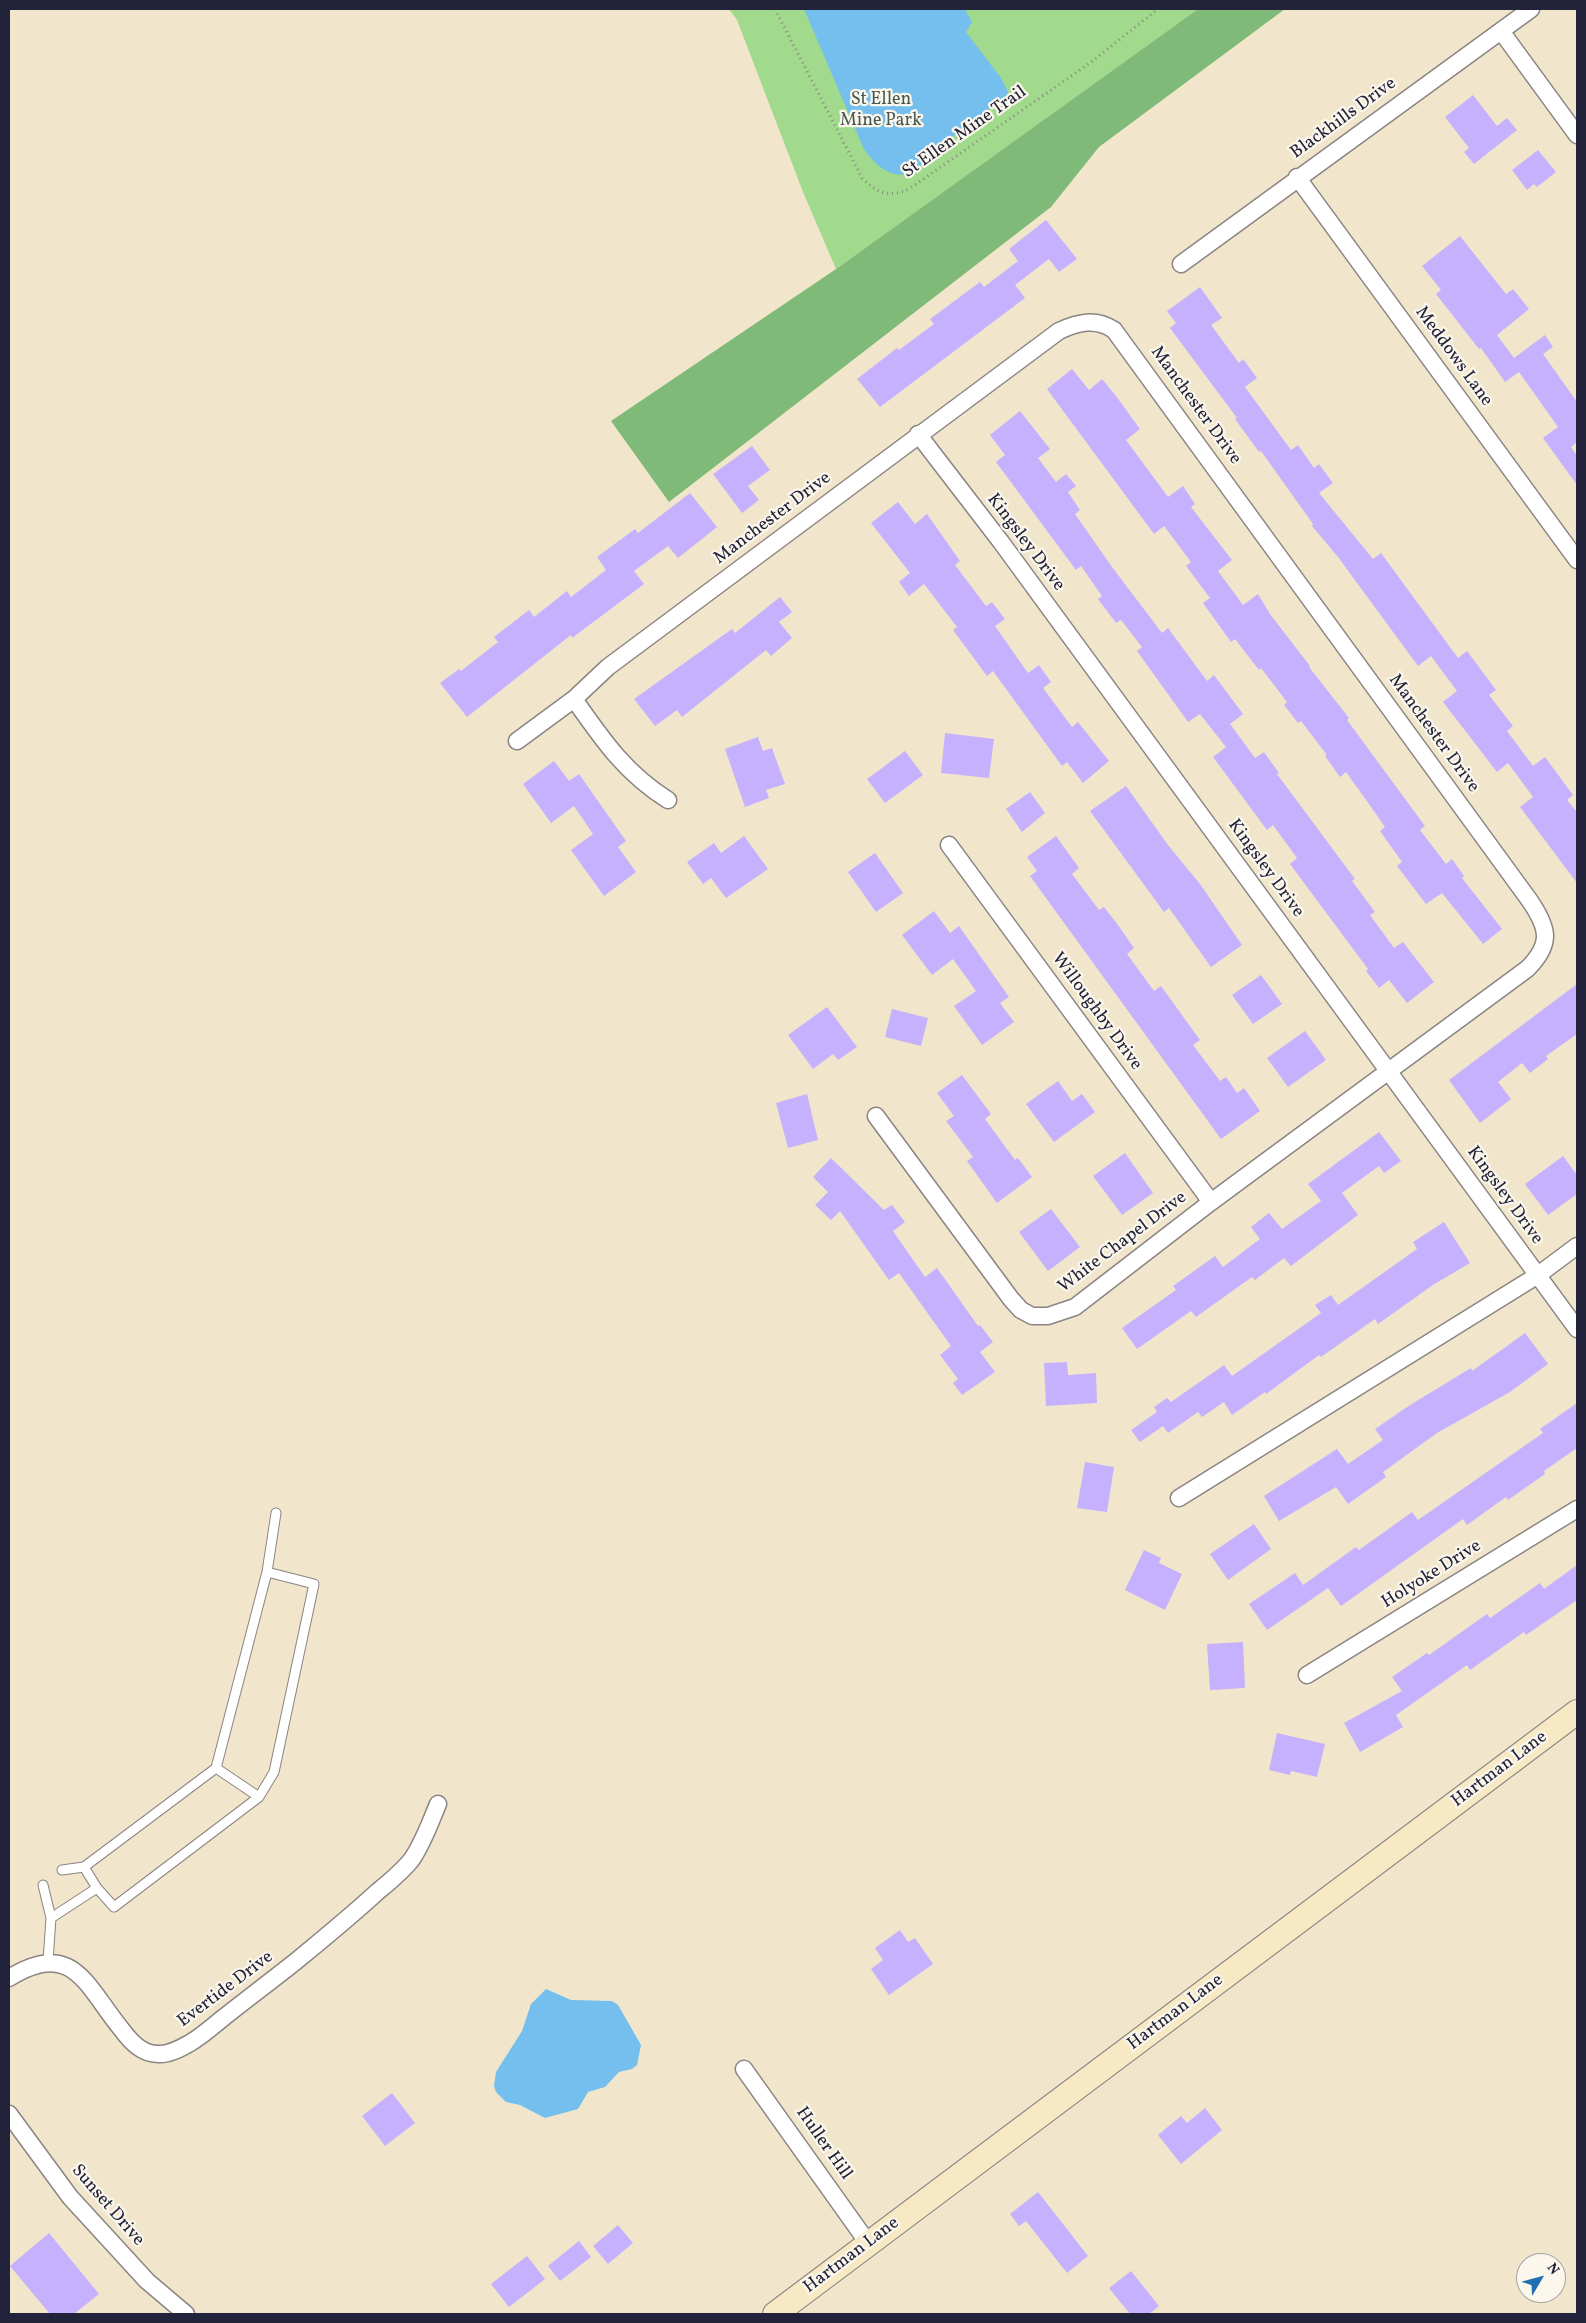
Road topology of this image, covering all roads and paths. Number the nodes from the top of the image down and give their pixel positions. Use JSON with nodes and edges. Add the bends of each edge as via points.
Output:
{"nodes":[{"id":1,"x":775,"y":9,"type":"edge"},
{"id":2,"x":1158,"y":9,"type":"edge"},
{"id":3,"x":1531,"y":9,"type":"edge"},
{"id":4,"x":1501,"y":31,"type":"junction"},
{"id":5,"x":1577,"y":135,"type":"edge"},
{"id":6,"x":1297,"y":177,"type":"junction"},
{"id":7,"x":1181,"y":264,"type":"dead end"},
{"id":8,"x":918,"y":434,"type":"junction"},
{"id":9,"x":1577,"y":560,"type":"edge"},
{"id":10,"x":574,"y":699,"type":"junction"},
{"id":11,"x":517,"y":741,"type":"dead end"},
{"id":12,"x":668,"y":800,"type":"dead end"},
{"id":13,"x":948,"y":845,"type":"dead end"},
{"id":14,"x":1387,"y":1071,"type":"junction"},
{"id":15,"x":876,"y":1116,"type":"dead end"},
{"id":16,"x":1211,"y":1202,"type":"junction"},
{"id":17,"x":1577,"y":1246,"type":"edge"},
{"id":18,"x":1538,"y":1275,"type":"junction"},
{"id":19,"x":1577,"y":1329,"type":"edge"},
{"id":20,"x":1179,"y":1498,"type":"dead end"},
{"id":21,"x":1577,"y":1509,"type":"edge"},
{"id":22,"x":276,"y":1513,"type":"dead end"},
{"id":23,"x":267,"y":1572,"type":"junction"},
{"id":24,"x":1307,"y":1675,"type":"dead end"},
{"id":25,"x":1577,"y":1712,"type":"edge"},
{"id":26,"x":216,"y":1768,"type":"junction"},
{"id":27,"x":259,"y":1797,"type":"junction"},
{"id":28,"x":438,"y":1804,"type":"dead end"},
{"id":29,"x":84,"y":1866,"type":"junction"},
{"id":30,"x":62,"y":1870,"type":"dead end"},
{"id":31,"x":43,"y":1885,"type":"dead end"},
{"id":32,"x":97,"y":1888,"type":"junction"},
{"id":33,"x":52,"y":1918,"type":"junction"},
{"id":34,"x":48,"y":1962,"type":"junction"},
{"id":35,"x":9,"y":1978,"type":"edge"},
{"id":36,"x":744,"y":2069,"type":"dead end"},
{"id":37,"x":9,"y":2114,"type":"edge"},
{"id":38,"x":868,"y":2243,"type":"junction"},
{"id":39,"x":186,"y":2314,"type":"edge"},
{"id":40,"x":775,"y":2314,"type":"edge"}],
"edges":[{"from":1,"to":2,"type":"path","name":"St Ellen Mine Trail","via":[[862,178],[885,193],[898,194],[1090,63]]},
{"from":3,"to":4,"type":"street","name":"Blackhills Drive"},
{"from":4,"to":5,"type":"street"},
{"from":4,"to":6,"type":"street","name":"Blackhills Drive"},
{"from":6,"to":7,"type":"street","name":"Blackhills Drive"},
{"from":6,"to":9,"type":"street","name":"Meddows Lane"},
{"from":8,"to":10,"type":"street","name":"Manchester Drive","via":[[608,666]]},
{"from":8,"to":14,"type":"street","name":"Kingsley Drive","via":[[1001,542]]},
{"from":8,"to":14,"type":"street","name":"Manchester Drive","via":[[1071,325],[1097,322],[1114,330],[1120,338],[1518,884],[1543,923],[1544,947],[1527,969]]},
{"from":10,"to":11,"type":"street","name":"Manchester Drive"},
{"from":10,"to":12,"type":"street","via":[[631,772],[645,786]]},
{"from":13,"to":16,"type":"street","name":"Willoughby Drive"},
{"from":14,"to":16,"type":"street","name":"White Chapel Drive"},
{"from":14,"to":18,"type":"street","name":"Kingsley Drive"},
{"from":15,"to":16,"type":"street","name":"White Chapel Drive","via":[[1011,1300],[1032,1316],[1048,1316],[1075,1307]]},
{"from":17,"to":18,"type":"street"},
{"from":18,"to":19,"type":"street","name":"Kingsley Drive"},
{"from":18,"to":20,"type":"street"},
{"from":21,"to":24,"type":"street","name":"Holyoke Drive"},
{"from":22,"to":23,"type":"lane"},
{"from":23,"to":26,"type":"lane"},
{"from":23,"to":27,"type":"lane","via":[[314,1584],[274,1772]]},
{"from":25,"to":38,"type":"street","name":"Hartman Lane"},
{"from":26,"to":27,"type":"lane"},
{"from":26,"to":29,"type":"lane"},
{"from":27,"to":32,"type":"lane","via":[[114,1907]]},
{"from":28,"to":34,"type":"street","name":"Evertide Drive","via":[[424,1839],[411,1860],[388,1883],[268,1984],[191,2043],[172,2052],[150,2053],[136,2046],[84,1980],[60,1962]]},
{"from":29,"to":30,"type":"lane"},
{"from":29,"to":32,"type":"lane"},
{"from":31,"to":33,"type":"lane"},
{"from":32,"to":33,"type":"lane"},
{"from":33,"to":34,"type":"lane"},
{"from":34,"to":35,"type":"street"},
{"from":36,"to":38,"type":"street","name":"Huller Hill"},
{"from":37,"to":39,"type":"street","name":"Sunset Drive","via":[[70,2197],[147,2281]]},
{"from":38,"to":40,"type":"street","name":"Hartman Lane"}]}
